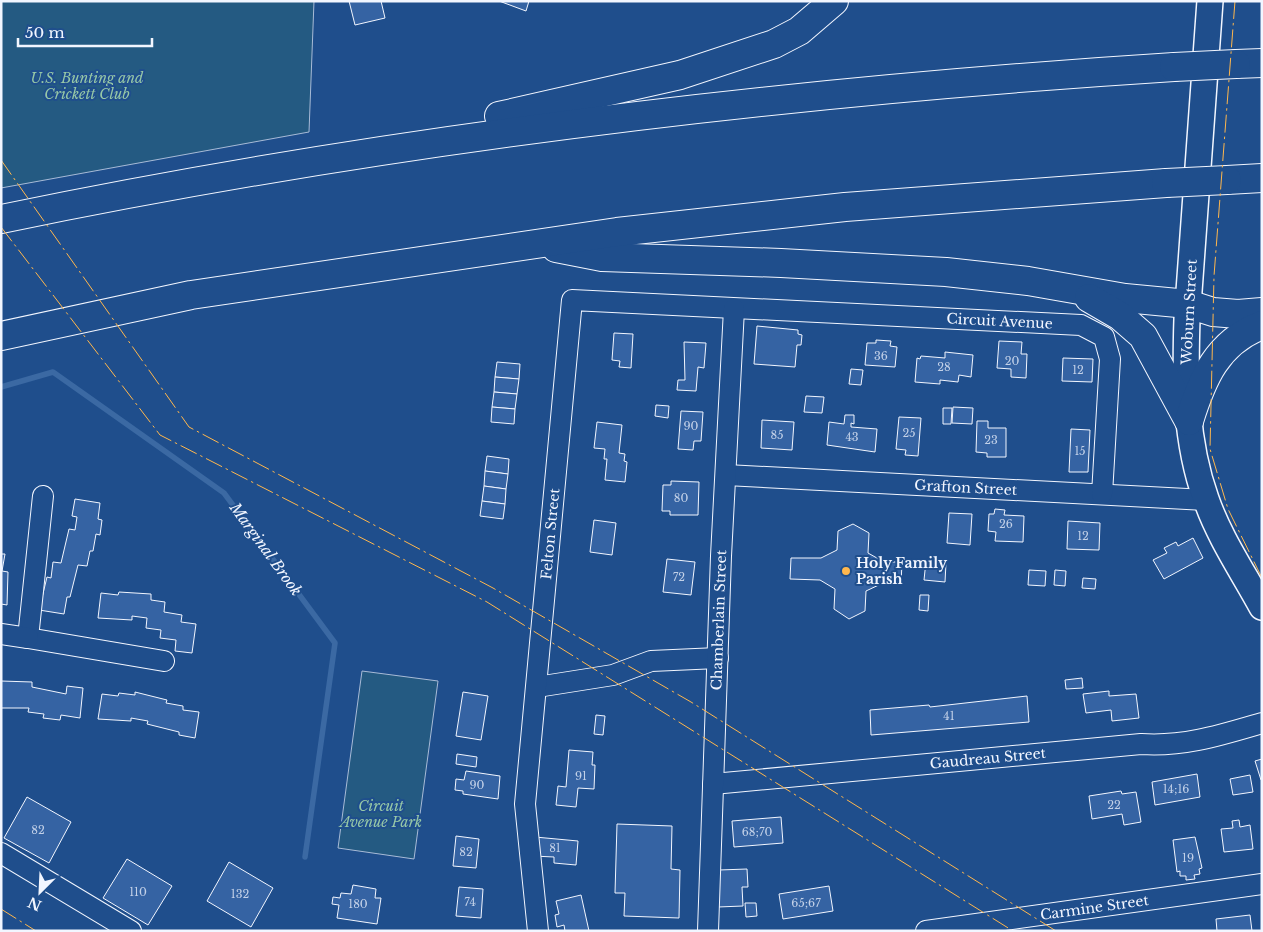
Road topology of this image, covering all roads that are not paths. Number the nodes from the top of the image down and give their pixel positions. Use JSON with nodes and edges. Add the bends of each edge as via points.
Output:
{"nodes":[{"id":1,"x":834,"y":1,"type":"edge"},
{"id":2,"x":1210,"y":1,"type":"edge"},
{"id":3,"x":1249,"y":64,"type":"edge"},
{"id":4,"x":295,"y":163,"type":"junction"},
{"id":5,"x":1262,"y":178,"type":"edge"},
{"id":6,"x":1,"y":220,"type":"edge"},
{"id":7,"x":538,"y":245,"type":"junction"},
{"id":8,"x":1056,"y":287,"type":"junction"},
{"id":9,"x":1188,"y":304,"type":"junction"},
{"id":10,"x":734,"y":309,"type":"junction"},
{"id":11,"x":1262,"y":312,"type":"edge"},
{"id":12,"x":1262,"y":325,"type":"edge"},
{"id":13,"x":1,"y":336,"type":"edge"},
{"id":14,"x":1189,"y":421,"type":"junction"},
{"id":15,"x":726,"y":475,"type":"junction"},
{"id":16,"x":1102,"y":494,"type":"junction"},
{"id":17,"x":42,"y":496,"type":"dead end"},
{"id":18,"x":1206,"y":500,"type":"junction"},
{"id":19,"x":1262,"y":607,"type":"edge"},
{"id":20,"x":1,"y":634,"type":"edge"},
{"id":21,"x":28,"y":638,"type":"junction"},
{"id":22,"x":718,"y":658,"type":"junction"},
{"id":23,"x":164,"y":660,"type":"dead end"},
{"id":24,"x":536,"y":686,"type":"junction"},
{"id":25,"x":1262,"y":723,"type":"edge"},
{"id":26,"x":713,"y":784,"type":"junction"},
{"id":27,"x":1,"y":854,"type":"edge"},
{"id":28,"x":1262,"y":884,"type":"edge"},
{"id":29,"x":131,"y":931,"type":"edge"},
{"id":30,"x":538,"y":931,"type":"edge"},
{"id":31,"x":708,"y":931,"type":"edge"},
{"id":32,"x":926,"y":931,"type":"edge"}],
"edges":[{"from":1,"to":4,"type":"highway","via":[[799,31],[774,44],[680,75]]},
{"from":2,"to":9,"type":"main road","name":"Woburn Street"},
{"from":3,"to":4,"type":"highway","bridge":true,"via":[[817,94],[554,124]]},
{"from":4,"to":6,"type":"highway"},
{"from":5,"to":7,"type":"highway","bridge":true,"via":[[844,207],[617,232]]},
{"from":7,"to":8,"type":"highway","via":[[602,257],[946,272]]},
{"from":7,"to":13,"type":"highway","via":[[191,295]]},
{"from":8,"to":9,"type":"highway"},
{"from":8,"to":14,"type":"highway","via":[[1095,300],[1143,336]]},
{"from":9,"to":11,"type":"highway","via":[[1238,314]]},
{"from":9,"to":14,"type":"main road","name":"Woburn Street","via":[[1185,364]]},
{"from":10,"to":15,"type":"street","name":"Chamberlain Street"},
{"from":10,"to":16,"type":"street","name":"Circuit Avenue","via":[[1081,325],[1104,337],[1110,360]]},
{"from":10,"to":24,"type":"street","name":"Felton Street","via":[[572,300]]},
{"from":12,"to":14,"type":"highway","via":[[1225,346],[1208,371]]},
{"from":14,"to":18,"type":"main road","name":"Woburn Street"},
{"from":15,"to":16,"type":"street","name":"Grafton Street"},
{"from":15,"to":22,"type":"street","name":"Chamberlain Street"},
{"from":16,"to":18,"type":"street","name":"Grafton Street"},
{"from":17,"to":21,"type":"street"},
{"from":18,"to":19,"type":"main road","name":"Woburn Street"},
{"from":20,"to":21,"type":"street"},
{"from":21,"to":23,"type":"street"},
{"from":22,"to":24,"type":"street","via":[[651,660],[613,675]]},
{"from":22,"to":26,"type":"street","name":"Chamberlain Street"},
{"from":24,"to":30,"type":"street","name":"Felton Street","via":[[525,804]]},
{"from":25,"to":26,"type":"street","name":"Gaudreau Street","via":[[1167,746],[1141,744]]},
{"from":26,"to":31,"type":"street","name":"Chamberlain Street"},
{"from":27,"to":29,"type":"street"},
{"from":28,"to":32,"type":"street","name":"Carmine Street"}]}
